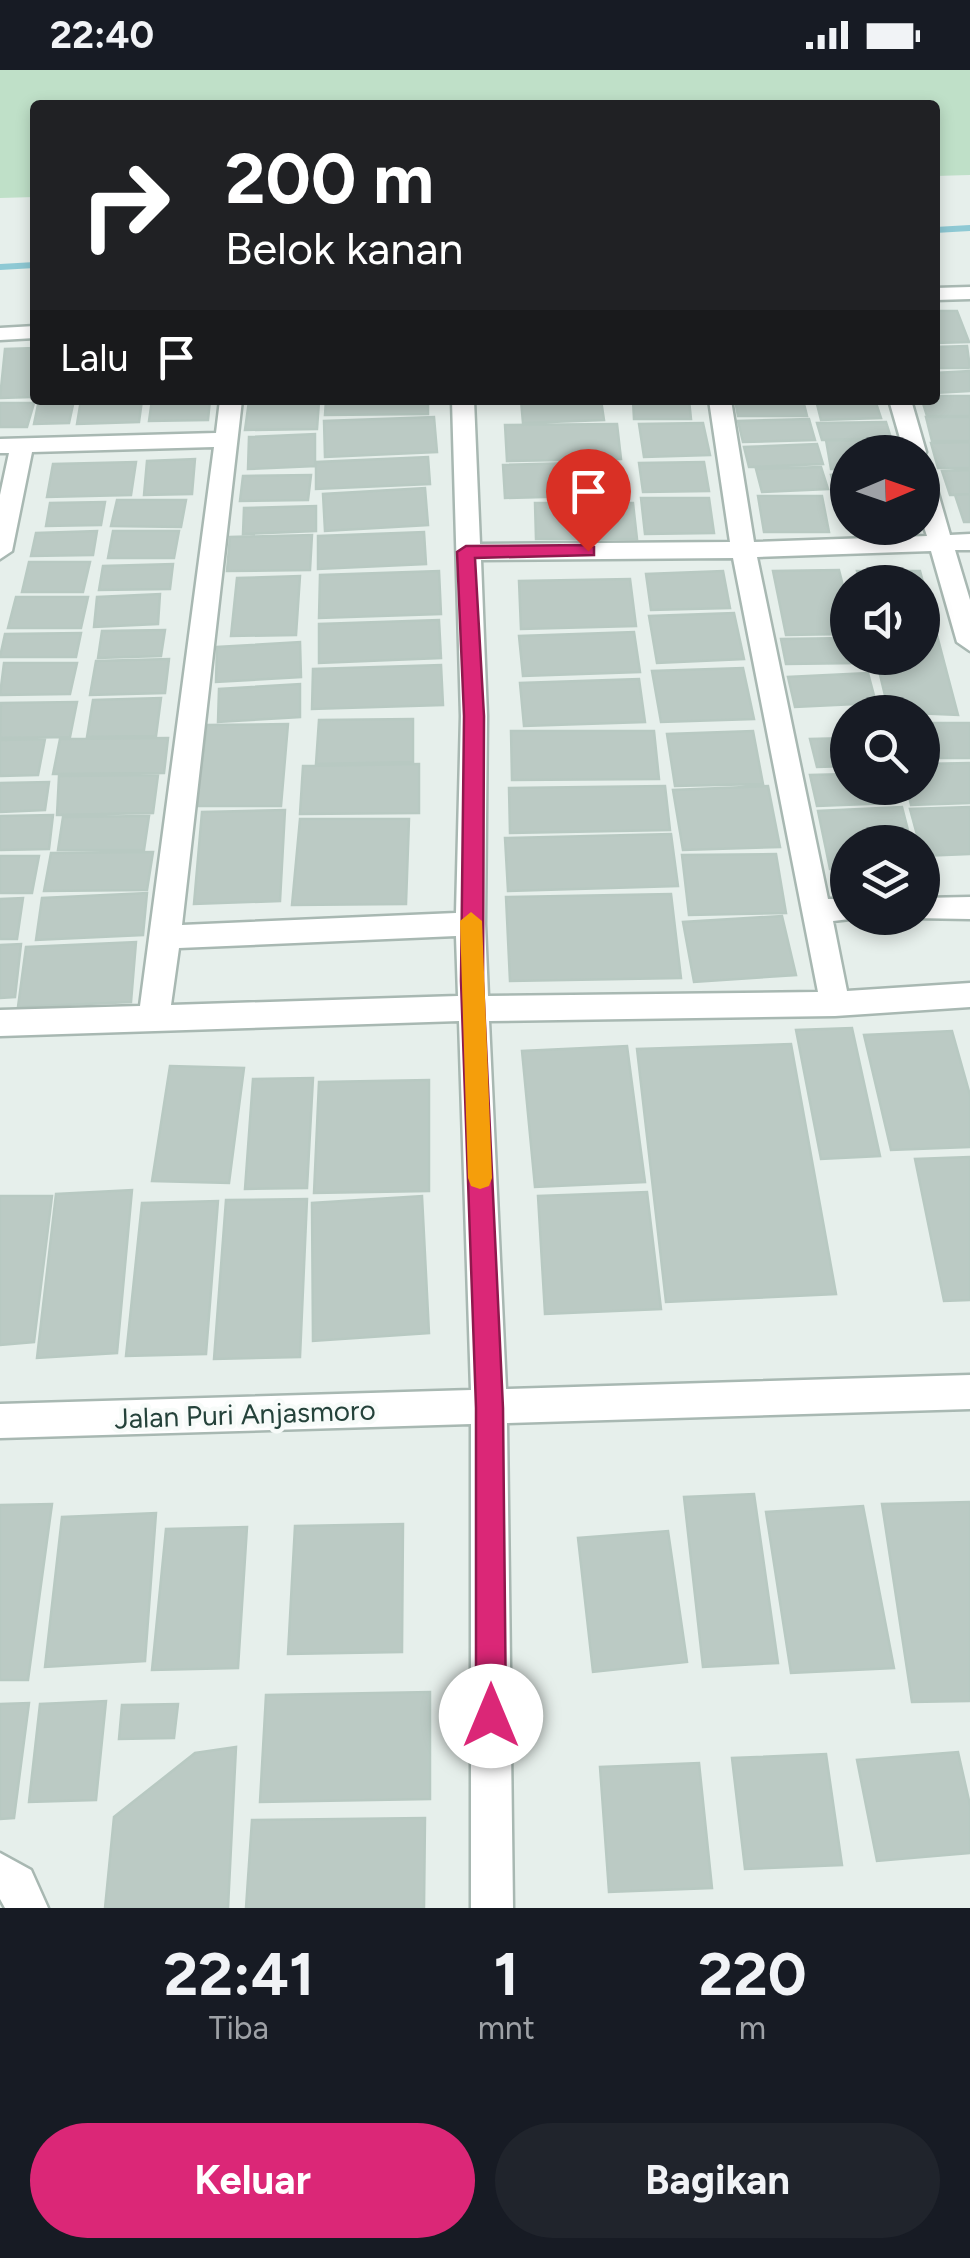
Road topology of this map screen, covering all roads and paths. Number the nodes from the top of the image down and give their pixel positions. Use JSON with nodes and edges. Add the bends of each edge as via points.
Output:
{"nodes":[{"id":1,"x":970,"y":293,"type":"edge"},
{"id":2,"x":940,"y":294,"type":"edge"},
{"id":3,"x":30,"y":332,"type":"edge"},
{"id":4,"x":0,"y":334,"type":"edge"},
{"id":5,"x":229,"y":405,"type":"edge"},
{"id":6,"x":463,"y":405,"type":"edge"},
{"id":7,"x":721,"y":405,"type":"edge"},
{"id":8,"x":901,"y":405,"type":"edge"},
{"id":9,"x":910,"y":435,"type":"edge"},
{"id":10,"x":225,"y":440,"type":"junction"},
{"id":11,"x":11,"y":446,"type":"edge"},
{"id":12,"x":940,"y":542,"type":"joint"},
{"id":13,"x":970,"y":542,"type":"edge"},
{"id":14,"x":866,"y":545,"type":"edge"},
{"id":15,"x":743,"y":550,"type":"junction"},
{"id":16,"x":0,"y":551,"type":"edge"},
{"id":17,"x":466,"y":552,"type":"junction"},
{"id":18,"x":970,"y":642,"type":"edge"},
{"id":19,"x":970,"y":908,"type":"edge"},
{"id":20,"x":940,"y":909,"type":"edge"},
{"id":21,"x":816,"y":910,"type":"junction"},
{"id":22,"x":830,"y":910,"type":"edge"},
{"id":23,"x":470,"y":924,"type":"junction"},
{"id":24,"x":166,"y":937,"type":"junction"},
{"id":25,"x":970,"y":995,"type":"edge"},
{"id":26,"x":835,"y":1004,"type":"junction"},
{"id":27,"x":473,"y":1009,"type":"junction"},
{"id":28,"x":152,"y":1020,"type":"junction"},
{"id":29,"x":0,"y":1024,"type":"edge"},
{"id":30,"x":970,"y":1392,"type":"edge"},
{"id":31,"x":489,"y":1408,"type":"junction"},
{"id":32,"x":0,"y":1421,"type":"edge"},
{"id":33,"x":0,"y":1874,"type":"edge"},
{"id":34,"x":26,"y":1908,"type":"edge"},
{"id":35,"x":492,"y":1908,"type":"edge"}],
"edges":[{"from":1,"to":2,"type":"street"},
{"from":3,"to":4,"type":"street"},
{"from":5,"to":10,"type":"street"},
{"from":6,"to":17,"type":"street"},
{"from":7,"to":15,"type":"street"},
{"from":8,"to":9,"type":"street"},
{"from":10,"to":11,"type":"street"},
{"from":10,"to":24,"type":"street"},
{"from":11,"to":16,"type":"street"},
{"from":12,"to":13,"type":"street"},
{"from":12,"to":18,"type":"street"},
{"from":14,"to":15,"type":"street"},
{"from":15,"to":17,"type":"street"},
{"from":15,"to":21,"type":"street"},
{"from":17,"to":23,"type":"street","via":[[474,716]]},
{"from":19,"to":20,"type":"street"},
{"from":21,"to":22,"type":"street"},
{"from":21,"to":26,"type":"street"},
{"from":23,"to":24,"type":"street"},
{"from":23,"to":27,"type":"street"},
{"from":24,"to":28,"type":"street"},
{"from":25,"to":26,"type":"street"},
{"from":26,"to":27,"type":"street"},
{"from":27,"to":28,"type":"street"},
{"from":27,"to":31,"type":"street"},
{"from":28,"to":29,"type":"street"},
{"from":30,"to":31,"type":"street","name":"Jalan Puri Anjasmoro"},
{"from":31,"to":32,"type":"street","name":"Jalan Puri Anjasmoro"},
{"from":31,"to":35,"type":"street"},
{"from":33,"to":34,"type":"street","via":[[16,1885]]}]}
